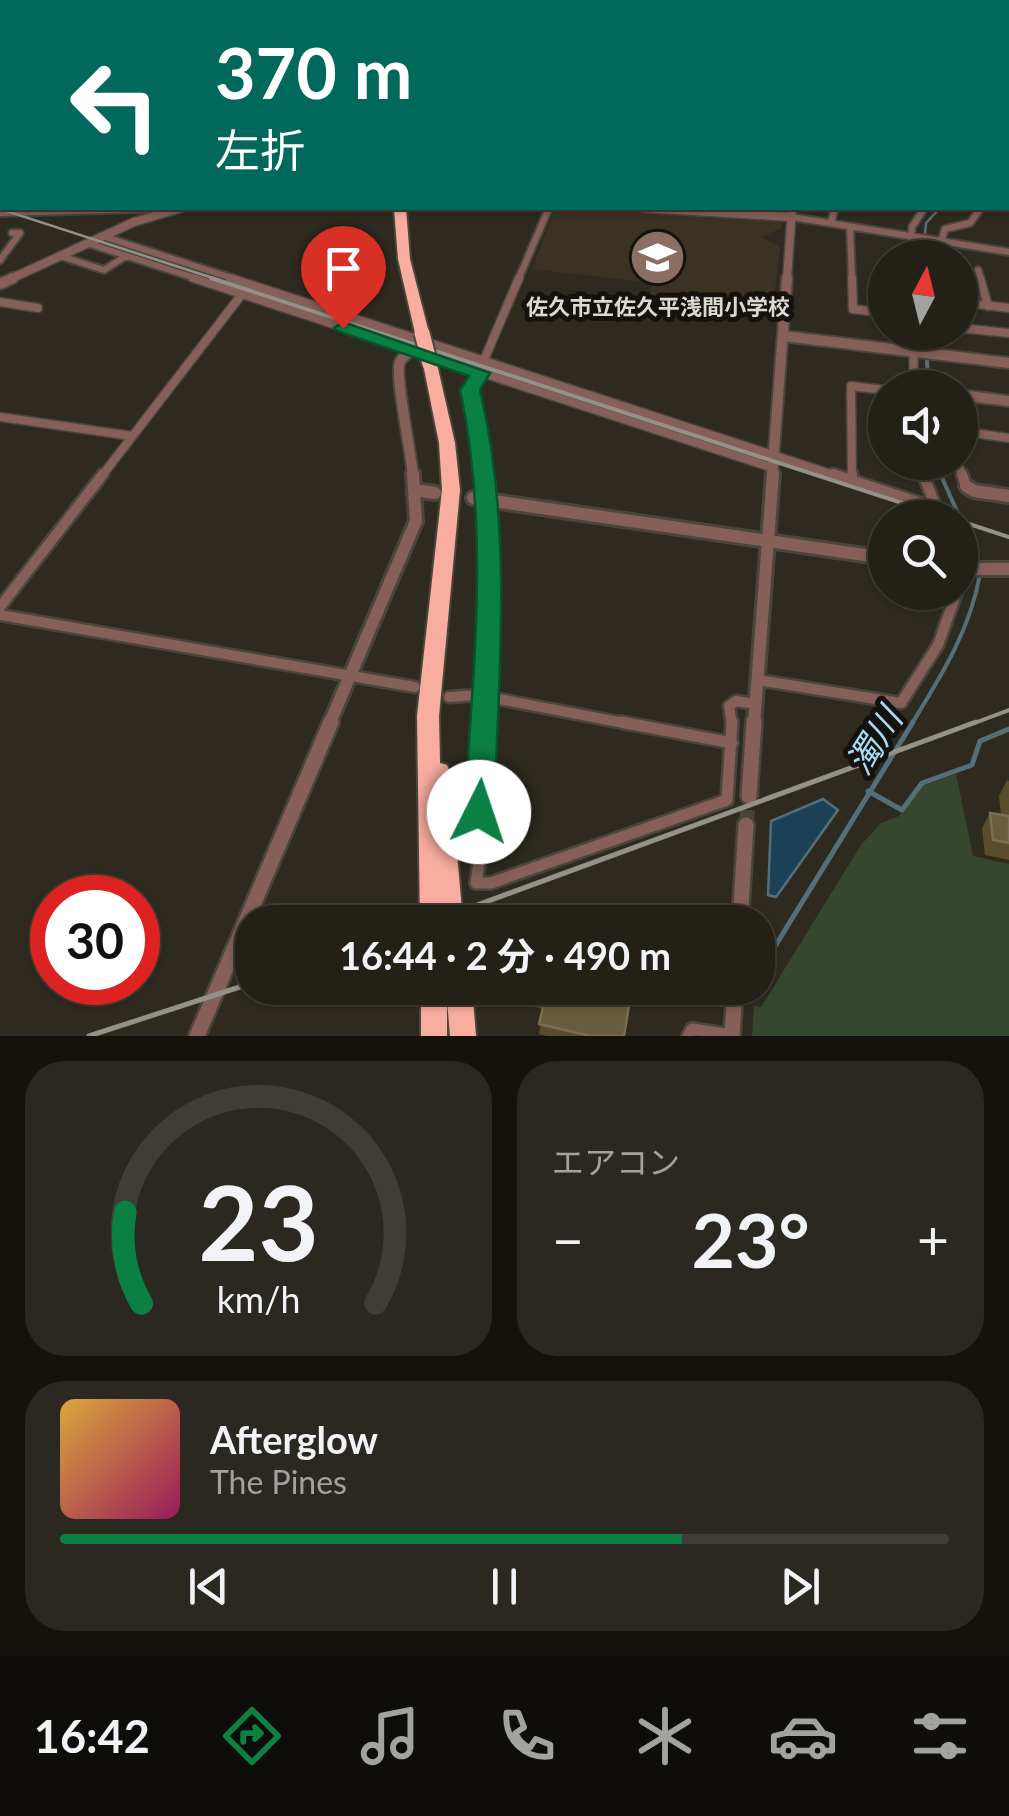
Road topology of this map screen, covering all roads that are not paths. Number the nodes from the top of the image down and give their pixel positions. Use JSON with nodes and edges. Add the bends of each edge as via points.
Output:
{"nodes":[{"id":1,"x":50,"y":210,"type":"edge"},
{"id":2,"x":174,"y":210,"type":"edge"},
{"id":3,"x":400,"y":210,"type":"edge"},
{"id":4,"x":548,"y":210,"type":"edge"},
{"id":5,"x":718,"y":210,"type":"edge"},
{"id":6,"x":834,"y":210,"type":"edge"},
{"id":7,"x":980,"y":210,"type":"edge"},
{"id":8,"x":792,"y":212,"type":"edge"},
{"id":9,"x":922,"y":212,"type":"dead end"},
{"id":10,"x":0,"y":213,"type":"edge"},
{"id":11,"x":831,"y":223,"type":"junction"},
{"id":12,"x":850,"y":227,"type":"junction"},
{"id":13,"x":30,"y":234,"type":"dead end"},
{"id":14,"x":102,"y":236,"type":"junction"},
{"id":15,"x":912,"y":238,"type":"junction"},
{"id":16,"x":927,"y":240,"type":"edge"},
{"id":17,"x":936,"y":240,"type":"edge"},
{"id":18,"x":87,"y":244,"type":"junction"},
{"id":19,"x":978,"y":247,"type":"edge"},
{"id":20,"x":1009,"y":252,"type":"edge"},
{"id":21,"x":60,"y":256,"type":"junction"},
{"id":22,"x":126,"y":256,"type":"junction"},
{"id":23,"x":0,"y":260,"type":"edge"},
{"id":24,"x":978,"y":270,"type":"dead end"},
{"id":25,"x":3,"y":281,"type":"edge"},
{"id":26,"x":242,"y":294,"type":"junction"},
{"id":27,"x":0,"y":302,"type":"edge"},
{"id":28,"x":978,"y":305,"type":"edge"},
{"id":29,"x":988,"y":306,"type":"junction"},
{"id":30,"x":38,"y":308,"type":"dead end"},
{"id":31,"x":1009,"y":308,"type":"edge"},
{"id":32,"x":868,"y":311,"type":"edge"},
{"id":33,"x":978,"y":330,"type":"edge"},
{"id":34,"x":1009,"y":333,"type":"edge"},
{"id":35,"x":782,"y":336,"type":"junction"},
{"id":36,"x":411,"y":350,"type":"junction"},
{"id":37,"x":916,"y":351,"type":"junction"},
{"id":38,"x":484,"y":360,"type":"junction"},
{"id":39,"x":1009,"y":363,"type":"edge"},
{"id":40,"x":915,"y":370,"type":"edge"},
{"id":41,"x":481,"y":373,"type":"junction"},
{"id":42,"x":868,"y":388,"type":"edge"},
{"id":43,"x":978,"y":397,"type":"edge"},
{"id":44,"x":1009,"y":401,"type":"edge"},
{"id":45,"x":0,"y":416,"type":"edge"},
{"id":46,"x":978,"y":434,"type":"edge"},
{"id":47,"x":132,"y":436,"type":"junction"},
{"id":48,"x":1009,"y":438,"type":"edge"},
{"id":49,"x":774,"y":454,"type":"junction"},
{"id":50,"x":773,"y":468,"type":"junction"},
{"id":51,"x":852,"y":480,"type":"junction"},
{"id":52,"x":925,"y":480,"type":"edge"},
{"id":53,"x":964,"y":480,"type":"edge"},
{"id":54,"x":966,"y":486,"type":"joint"},
{"id":55,"x":414,"y":490,"type":"junction"},
{"id":56,"x":435,"y":493,"type":"dead end"},
{"id":57,"x":1009,"y":496,"type":"edge"},
{"id":58,"x":478,"y":499,"type":"junction"},
{"id":59,"x":768,"y":540,"type":"junction"},
{"id":60,"x":868,"y":555,"type":"edge"},
{"id":61,"x":978,"y":570,"type":"edge"},
{"id":62,"x":1009,"y":570,"type":"edge"},
{"id":63,"x":0,"y":607,"type":"edge"},
{"id":64,"x":951,"y":610,"type":"edge"},
{"id":65,"x":0,"y":615,"type":"edge"},
{"id":66,"x":436,"y":662,"type":"junction"},
{"id":67,"x":350,"y":676,"type":"junction"},
{"id":68,"x":758,"y":680,"type":"junction"},
{"id":69,"x":415,"y":687,"type":"dead end"},
{"id":70,"x":449,"y":696,"type":"dead end"},
{"id":71,"x":487,"y":699,"type":"junction"},
{"id":72,"x":756,"y":704,"type":"junction"},
{"id":73,"x":732,"y":743,"type":"junction"},
{"id":74,"x":749,"y":796,"type":"tunnel mouth"},
{"id":75,"x":746,"y":825,"type":"tunnel mouth"},
{"id":76,"x":431,"y":905,"type":"edge"},
{"id":77,"x":450,"y":905,"type":"edge"},
{"id":78,"x":741,"y":905,"type":"edge"},
{"id":79,"x":434,"y":1005,"type":"edge"},
{"id":80,"x":460,"y":1005,"type":"edge"},
{"id":81,"x":734,"y":1005,"type":"edge"},
{"id":82,"x":694,"y":1033,"type":"edge"},
{"id":83,"x":197,"y":1036,"type":"edge"},
{"id":84,"x":434,"y":1036,"type":"edge"},
{"id":85,"x":463,"y":1036,"type":"edge"},
{"id":86,"x":732,"y":1036,"type":"edge"}],
"edges":[{"from":1,"to":10,"type":"street"},
{"from":2,"to":14,"type":"street"},
{"from":3,"to":66,"type":"highway","bridge":true,"via":[[404,259],[448,443],[451,490]]},
{"from":4,"to":38,"type":"street"},
{"from":5,"to":8,"type":"street"},
{"from":6,"to":11,"type":"street"},
{"from":7,"to":17,"type":"street","via":[[970,223],[946,228]]},
{"from":8,"to":11,"type":"street"},
{"from":8,"to":35,"type":"street"},
{"from":9,"to":15,"type":"street"},
{"from":11,"to":12,"type":"street"},
{"from":12,"to":15,"type":"street"},
{"from":12,"to":32,"type":"street","via":[[852,309]]},
{"from":13,"to":23,"type":"street","via":[[16,233]]},
{"from":14,"to":18,"type":"street"},
{"from":14,"to":38,"type":"street"},
{"from":15,"to":16,"type":"street"},
{"from":18,"to":21,"type":"street"},
{"from":18,"to":22,"type":"street"},
{"from":19,"to":20,"type":"street"},
{"from":21,"to":22,"type":"street","via":[[104,270]]},
{"from":21,"to":25,"type":"street"},
{"from":22,"to":26,"type":"street"},
{"from":24,"to":29,"type":"street"},
{"from":26,"to":36,"type":"street"},
{"from":26,"to":47,"type":"street"},
{"from":27,"to":30,"type":"street"},
{"from":28,"to":29,"type":"street"},
{"from":29,"to":31,"type":"street"},
{"from":33,"to":34,"type":"street"},
{"from":35,"to":37,"type":"street"},
{"from":35,"to":49,"type":"street"},
{"from":36,"to":41,"type":"street"},
{"from":36,"to":55,"type":"street","via":[[398,362],[397,380]]},
{"from":37,"to":39,"type":"street"},
{"from":37,"to":40,"type":"street"},
{"from":38,"to":49,"type":"street"},
{"from":41,"to":50,"type":"street"},
{"from":41,"to":58,"type":"street","via":[[470,390],[480,435]]},
{"from":42,"to":51,"type":"street","via":[[851,386]]},
{"from":43,"to":44,"type":"street"},
{"from":45,"to":47,"type":"street"},
{"from":46,"to":48,"type":"street"},
{"from":47,"to":63,"type":"street"},
{"from":49,"to":50,"type":"street"},
{"from":49,"to":51,"type":"street"},
{"from":50,"to":59,"type":"street"},
{"from":51,"to":52,"type":"street","via":[[927,505],[934,502]]},
{"from":53,"to":54,"type":"street"},
{"from":54,"to":57,"type":"street"},
{"from":55,"to":56,"type":"street"},
{"from":55,"to":67,"type":"street","via":[[416,520]]},
{"from":58,"to":59,"type":"street"},
{"from":58,"to":71,"type":"street","via":[[489,608]]},
{"from":59,"to":60,"type":"street"},
{"from":59,"to":68,"type":"street"},
{"from":61,"to":62,"type":"street"},
{"from":64,"to":68,"type":"street","via":[[938,645],[901,702]]},
{"from":65,"to":67,"type":"street"},
{"from":66,"to":76,"type":"highway","via":[[428,716]]},
{"from":66,"to":77,"type":"highway"},
{"from":67,"to":69,"type":"street"},
{"from":67,"to":83,"type":"street"},
{"from":68,"to":72,"type":"street"},
{"from":70,"to":71,"type":"street"},
{"from":71,"to":73,"type":"street"},
{"from":71,"to":73,"type":"street","via":[[476,878],[482,885],[727,800]]},
{"from":72,"to":73,"type":"street","via":[[729,706]]},
{"from":72,"to":74,"type":"street"},
{"from":75,"to":78,"type":"street"},
{"from":79,"to":84,"type":"highway"},
{"from":80,"to":85,"type":"highway"},
{"from":81,"to":86,"type":"street"},
{"from":82,"to":86,"type":"street"}]}
